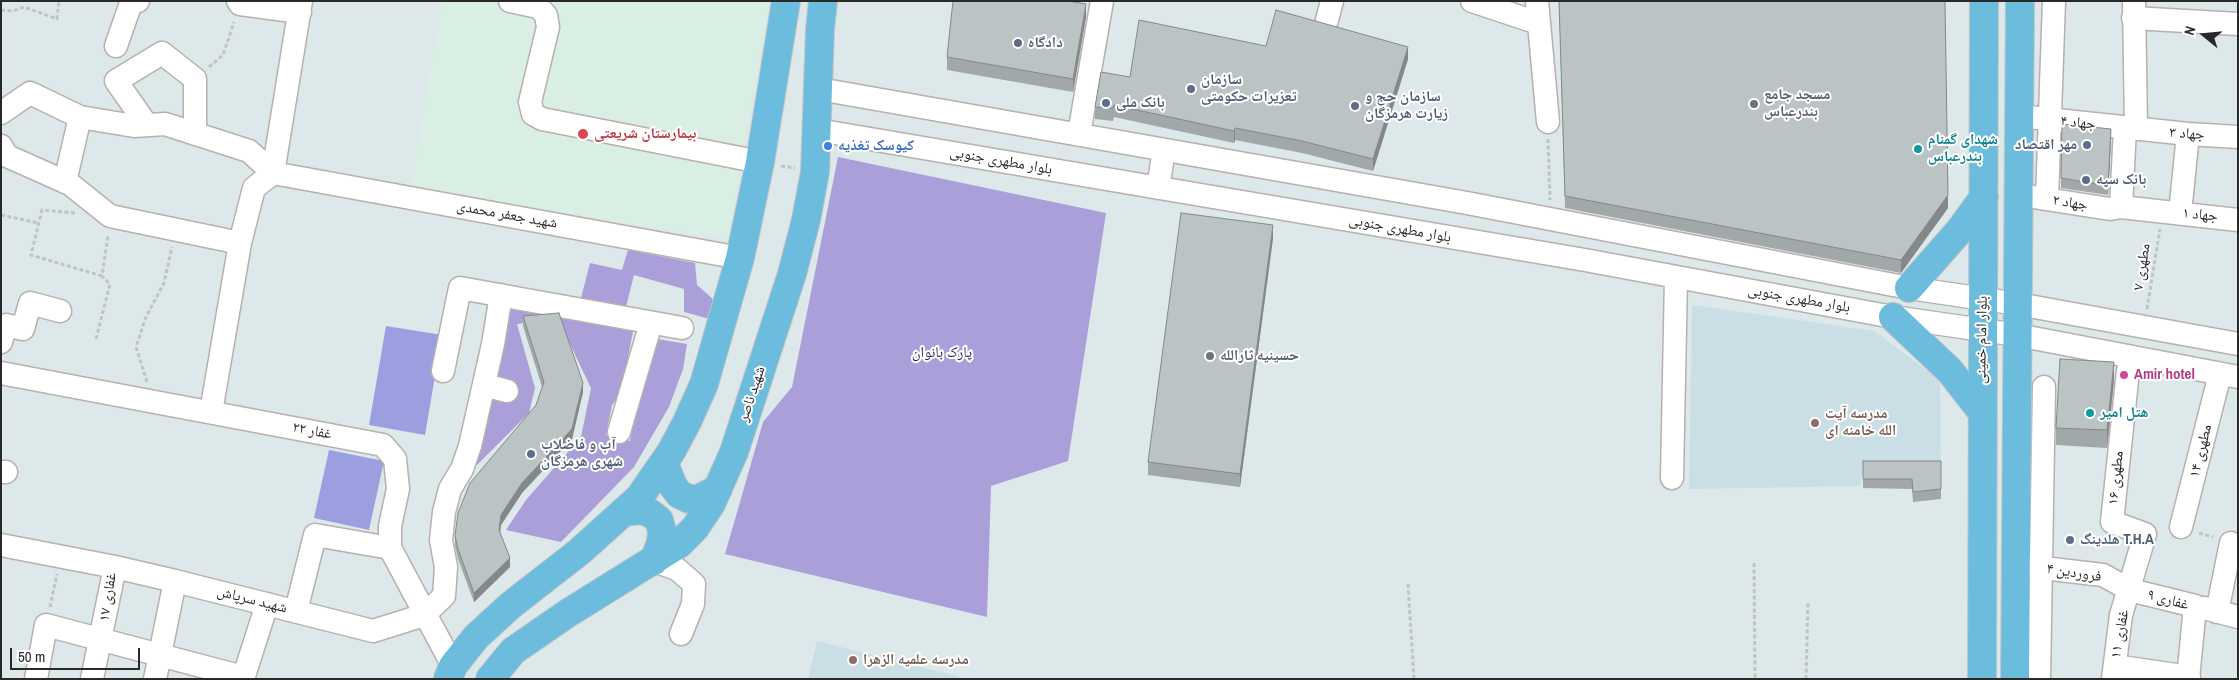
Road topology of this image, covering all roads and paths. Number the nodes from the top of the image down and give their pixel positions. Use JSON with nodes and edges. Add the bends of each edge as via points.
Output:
{"nodes":[{"id":1,"x":58,"y":1,"type":"edge"},
{"id":2,"x":138,"y":1,"type":"edge"},
{"id":3,"x":510,"y":1,"type":"edge"},
{"id":4,"x":786,"y":1,"type":"edge"},
{"id":5,"x":824,"y":1,"type":"edge"},
{"id":6,"x":1102,"y":1,"type":"edge"},
{"id":7,"x":1472,"y":1,"type":"edge"},
{"id":8,"x":1984,"y":1,"type":"edge"},
{"id":9,"x":2054,"y":1,"type":"edge"},
{"id":10,"x":239,"y":2,"type":"edge"},
{"id":11,"x":2026,"y":2,"type":"edge"},
{"id":12,"x":301,"y":7,"type":"edge"},
{"id":13,"x":1,"y":10,"type":"edge"},
{"id":14,"x":2134,"y":10,"type":"edge"},
{"id":15,"x":2193,"y":11,"type":"edge"},
{"id":16,"x":1538,"y":12,"type":"edge"},
{"id":17,"x":2238,"y":24,"type":"edge"},
{"id":18,"x":116,"y":46,"type":"dead end"},
{"id":19,"x":195,"y":79,"type":"junction"},
{"id":20,"x":819,"y":89,"type":"junction"},
{"id":21,"x":1,"y":113,"type":"edge"},
{"id":22,"x":2019,"y":116,"type":"junction"},
{"id":23,"x":80,"y":117,"type":"junction"},
{"id":24,"x":2050,"y":120,"type":"junction"},
{"id":25,"x":1548,"y":122,"type":"joint"},
{"id":26,"x":147,"y":125,"type":"junction"},
{"id":27,"x":2131,"y":128,"type":"junction"},
{"id":28,"x":817,"y":130,"type":"junction"},
{"id":29,"x":195,"y":134,"type":"junction"},
{"id":30,"x":1079,"y":134,"type":"junction"},
{"id":31,"x":2188,"y":134,"type":"junction"},
{"id":32,"x":2238,"y":137,"type":"edge"},
{"id":33,"x":1164,"y":150,"type":"junction"},
{"id":34,"x":2,"y":154,"type":"edge"},
{"id":35,"x":760,"y":162,"type":"junction"},
{"id":36,"x":815,"y":172,"type":"junction"},
{"id":37,"x":273,"y":173,"type":"junction"},
{"id":38,"x":64,"y":182,"type":"junction"},
{"id":39,"x":1158,"y":188,"type":"junction"},
{"id":40,"x":2019,"y":195,"type":"junction"},
{"id":41,"x":1984,"y":197,"type":"junction"},
{"id":42,"x":2047,"y":200,"type":"junction"},
{"id":43,"x":2121,"y":207,"type":"junction"},
{"id":44,"x":2171,"y":212,"type":"junction"},
{"id":45,"x":106,"y":213,"type":"junction"},
{"id":46,"x":1,"y":215,"type":"edge"},
{"id":47,"x":2238,"y":220,"type":"edge"},
{"id":48,"x":1549,"y":221,"type":"junction"},
{"id":49,"x":39,"y":223,"type":"junction"},
{"id":50,"x":173,"y":229,"type":"junction"},
{"id":51,"x":1619,"y":233,"type":"junction"},
{"id":52,"x":240,"y":243,"type":"junction"},
{"id":53,"x":740,"y":258,"type":"junction"},
{"id":54,"x":1614,"y":265,"type":"junction"},
{"id":55,"x":102,"y":276,"type":"junction"},
{"id":56,"x":1676,"y":276,"type":"junction"},
{"id":57,"x":1909,"y":288,"type":"junction"},
{"id":58,"x":501,"y":295,"type":"junction"},
{"id":59,"x":1983,"y":298,"type":"junction"},
{"id":60,"x":2018,"y":304,"type":"junction"},
{"id":61,"x":60,"y":311,"type":"dead end"},
{"id":62,"x":1893,"y":317,"type":"junction"},
{"id":63,"x":651,"y":322,"type":"junction"},
{"id":64,"x":2144,"y":327,"type":"junction"},
{"id":65,"x":682,"y":328,"type":"dead end"},
{"id":66,"x":1983,"y":329,"type":"junction"},
{"id":67,"x":2017,"y":335,"type":"junction"},
{"id":68,"x":96,"y":339,"type":"dead end"},
{"id":69,"x":1,"y":342,"type":"edge"},
{"id":70,"x":2238,"y":344,"type":"edge"},
{"id":71,"x":443,"y":371,"type":"dead end"},
{"id":72,"x":2128,"y":371,"type":"dead end"},
{"id":73,"x":1,"y":372,"type":"edge"},
{"id":74,"x":2229,"y":376,"type":"edge"},
{"id":75,"x":484,"y":385,"type":"junction"},
{"id":76,"x":2044,"y":387,"type":"dead end"},
{"id":77,"x":507,"y":391,"type":"dead end"},
{"id":78,"x":155,"y":401,"type":"junction"},
{"id":79,"x":211,"y":412,"type":"junction"},
{"id":80,"x":1982,"y":412,"type":"junction"},
{"id":81,"x":619,"y":432,"type":"dead end"},
{"id":82,"x":664,"y":463,"type":"junction"},
{"id":83,"x":1672,"y":478,"type":"dead end"},
{"id":84,"x":718,"y":489,"type":"junction"},
{"id":85,"x":623,"y":512,"type":"junction"},
{"id":86,"x":2181,"y":528,"type":"dead end"},
{"id":87,"x":2231,"y":543,"type":"dead end"},
{"id":88,"x":1,"y":546,"type":"edge"},
{"id":89,"x":390,"y":548,"type":"junction"},
{"id":90,"x":61,"y":557,"type":"junction"},
{"id":91,"x":654,"y":561,"type":"junction"},
{"id":92,"x":1754,"y":563,"type":"dead end"},
{"id":93,"x":2028,"y":566,"type":"junction"},
{"id":94,"x":115,"y":567,"type":"junction"},
{"id":95,"x":175,"y":581,"type":"junction"},
{"id":96,"x":1408,"y":584,"type":"dead end"},
{"id":97,"x":2130,"y":590,"type":"junction"},
{"id":98,"x":1808,"y":601,"type":"dead end"},
{"id":99,"x":268,"y":604,"type":"junction"},
{"id":100,"x":2195,"y":606,"type":"junction"},
{"id":101,"x":296,"y":611,"type":"junction"},
{"id":102,"x":424,"y":615,"type":"junction"},
{"id":103,"x":2227,"y":615,"type":"edge"},
{"id":104,"x":46,"y":626,"type":"junction"},
{"id":105,"x":681,"y":634,"type":"dead end"},
{"id":106,"x":100,"y":640,"type":"junction"},
{"id":107,"x":160,"y":655,"type":"junction"},
{"id":108,"x":451,"y":672,"type":"edge"},
{"id":109,"x":2114,"y":672,"type":"edge"},
{"id":110,"x":38,"y":678,"type":"edge"},
{"id":111,"x":243,"y":678,"type":"edge"},
{"id":112,"x":2188,"y":678,"type":"edge"},
{"id":113,"x":92,"y":679,"type":"edge"},
{"id":114,"x":155,"y":679,"type":"edge"},
{"id":115,"x":490,"y":679,"type":"edge"},
{"id":116,"x":1414,"y":679,"type":"edge"},
{"id":117,"x":1755,"y":679,"type":"edge"},
{"id":118,"x":1806,"y":679,"type":"edge"},
{"id":119,"x":1982,"y":679,"type":"edge"},
{"id":120,"x":2015,"y":679,"type":"edge"},
{"id":121,"x":2040,"y":679,"type":"edge"}],
"edges":[{"from":1,"to":13,"type":"path","via":[[57,19],[24,7],[13,12]]},
{"from":2,"to":18,"type":"street","via":[[131,3]]},
{"from":3,"to":35,"type":"street","via":[[538,7],[546,15],[548,27],[530,102],[533,114],[542,119]]},
{"from":4,"to":35,"type":"main road"},
{"from":5,"to":20,"type":"main road","name":"شهید ناصر"},
{"from":6,"to":30,"type":"street"},
{"from":7,"to":16,"type":"street"},
{"from":8,"to":41,"type":"main road","name":"بلوار امام خمینی"},
{"from":9,"to":24,"type":"street"},
{"from":10,"to":12,"type":"street"},
{"from":10,"to":19,"type":"path","via":[[223,55]]},
{"from":11,"to":22,"type":"main road"},
{"from":12,"to":37,"type":"street"},
{"from":14,"to":15,"type":"street"},
{"from":14,"to":27,"type":"street"},
{"from":15,"to":17,"type":"street"},
{"from":16,"to":25,"type":"street"},
{"from":19,"to":26,"type":"street","via":[[162,54],[116,81]]},
{"from":19,"to":29,"type":"street"},
{"from":20,"to":28,"type":"main road","name":"شهید ناصر"},
{"from":20,"to":30,"type":"street","name":"بلوار مطهری جنوبی"},
{"from":21,"to":23,"type":"street","via":[[30,93]]},
{"from":22,"to":24,"type":"street","name":"جهاد ۴"},
{"from":22,"to":40,"type":"main road"},
{"from":23,"to":26,"type":"street","via":[[134,126]]},
{"from":23,"to":38,"type":"street"},
{"from":24,"to":27,"type":"street","name":"جهاد ۴"},
{"from":24,"to":42,"type":"street"},
{"from":25,"to":48,"type":"path"},
{"from":26,"to":29,"type":"street","via":[[164,124]]},
{"from":27,"to":31,"type":"street","name":"جهاد ۳"},
{"from":27,"to":43,"type":"street"},
{"from":28,"to":36,"type":"main road","name":"شهید ناصر"},
{"from":28,"to":39,"type":"street","name":"بلوار مطهری جنوبی"},
{"from":29,"to":37,"type":"street","via":[[248,151]]},
{"from":30,"to":33,"type":"street","name":"بلوار مطهری جنوبی"},
{"from":31,"to":32,"type":"street","name":"جهاد ۳"},
{"from":31,"to":44,"type":"street"},
{"from":33,"to":39,"type":"street"},
{"from":33,"to":48,"type":"street","name":"بلوار مطهری جنوبی"},
{"from":34,"to":38,"type":"street"},
{"from":35,"to":36,"type":"path"},
{"from":35,"to":53,"type":"main road"},
{"from":36,"to":84,"type":"main road","name":"شهید ناصر","via":[[792,274],[734,452]]},
{"from":37,"to":52,"type":"street","via":[[254,188]]},
{"from":37,"to":53,"type":"street","name":"شهید جعفر محمدی"},
{"from":38,"to":45,"type":"street"},
{"from":39,"to":54,"type":"street","name":"بلوار مطهری جنوبی"},
{"from":40,"to":42,"type":"street","name":"جهاد ۲"},
{"from":40,"to":60,"type":"main road"},
{"from":41,"to":57,"type":"main road"},
{"from":41,"to":59,"type":"main road","name":"بلوار امام خمینی"},
{"from":42,"to":43,"type":"street","name":"جهاد ۲","via":[[2110,209]]},
{"from":43,"to":44,"type":"street","name":"جهاد ۲"},
{"from":44,"to":47,"type":"street","name":"جهاد ۱"},
{"from":44,"to":64,"type":"path","name":"مطهری ۷"},
{"from":45,"to":49,"type":"path","via":[[71,214],[42,210]]},
{"from":45,"to":50,"type":"street"},
{"from":45,"to":55,"type":"path"},
{"from":46,"to":49,"type":"path"},
{"from":48,"to":51,"type":"street","name":"بلوار مطهری جنوبی"},
{"from":49,"to":55,"type":"path","via":[[31,255]]},
{"from":50,"to":52,"type":"street"},
{"from":50,"to":78,"type":"path","via":[[164,283],[146,317],[136,347]]},
{"from":51,"to":54,"type":"street"},
{"from":51,"to":57,"type":"street","name":"بلوار مطهری جنوبی"},
{"from":52,"to":79,"type":"street"},
{"from":53,"to":82,"type":"main road","via":[[704,384]]},
{"from":54,"to":56,"type":"street","name":"بلوار مطهری جنوبی"},
{"from":55,"to":68,"type":"path","via":[[110,284]]},
{"from":56,"to":62,"type":"street","name":"بلوار مطهری جنوبی"},
{"from":56,"to":83,"type":"street"},
{"from":57,"to":59,"type":"street","name":"بلوار مطهری جنوبی"},
{"from":58,"to":63,"type":"street"},
{"from":58,"to":71,"type":"street","via":[[460,288]]},
{"from":58,"to":75,"type":"street"},
{"from":59,"to":60,"type":"street","name":"بلوار مطهری جنوبی"},
{"from":59,"to":66,"type":"main road","name":"بلوار امام خمینی"},
{"from":60,"to":64,"type":"street"},
{"from":60,"to":67,"type":"main road"},
{"from":61,"to":69,"type":"street","via":[[30,303],[23,329],[6,325]]},
{"from":62,"to":66,"type":"street","name":"بلوار مطهری جنوبی"},
{"from":62,"to":80,"type":"main road","via":[[1950,372]]},
{"from":63,"to":65,"type":"street"},
{"from":63,"to":81,"type":"street"},
{"from":64,"to":70,"type":"street"},
{"from":66,"to":67,"type":"street","name":"بلوار مطهری جنوبی"},
{"from":66,"to":80,"type":"main road","name":"بلوار امام خمینی"},
{"from":67,"to":74,"type":"street"},
{"from":67,"to":93,"type":"main road"},
{"from":72,"to":97,"type":"street","name":"مطهری ۱۶","via":[[2112,522],[2146,534]]},
{"from":73,"to":78,"type":"street","name":"غفار ۲۲"},
{"from":74,"to":86,"type":"street","name":"مطهری ۱۴"},
{"from":75,"to":77,"type":"street"},
{"from":75,"to":102,"type":"street","via":[[470,446],[444,512],[441,540],[446,567],[444,596]]},
{"from":76,"to":93,"type":"street"},
{"from":78,"to":79,"type":"street","name":"غفار ۲۲"},
{"from":79,"to":89,"type":"street","name":"غفار ۲۲","via":[[384,445],[395,459],[398,489],[390,526]]},
{"from":80,"to":119,"type":"main road","name":"بلوار امام خمینی"},
{"from":82,"to":84,"type":"main road","via":[[679,494],[698,499]]},
{"from":82,"to":85,"type":"main road","via":[[639,498]]},
{"from":84,"to":91,"type":"main road","name":"شهید ناصر","via":[[695,528]]},
{"from":85,"to":91,"type":"main road","via":[[640,510],[659,520],[661,542]]},
{"from":85,"to":108,"type":"main road","via":[[483,630]]},
{"from":87,"to":103,"type":"street"},
{"from":88,"to":90,"type":"street","name":"غفاری ۱۷"},
{"from":89,"to":101,"type":"street","via":[[315,535]]},
{"from":89,"to":102,"type":"street","name":"غفار ۲۲"},
{"from":90,"to":94,"type":"street","name":"غفاری ۱۷"},
{"from":90,"to":104,"type":"path"},
{"from":91,"to":105,"type":"street","via":[[677,569],[694,584],[693,604]]},
{"from":91,"to":115,"type":"main road","name":"شهید ناصر","via":[[513,651]]},
{"from":92,"to":117,"type":"path"},
{"from":93,"to":97,"type":"street","name":"فروردین ۴","via":[[2103,575]]},
{"from":93,"to":120,"type":"main road"},
{"from":93,"to":121,"type":"street"},
{"from":94,"to":95,"type":"street","name":"شهید سرپاش"},
{"from":94,"to":106,"type":"street","name":"غفاری ۱۷"},
{"from":95,"to":99,"type":"street","name":"شهید سرپاش"},
{"from":95,"to":107,"type":"street"},
{"from":96,"to":116,"type":"path"},
{"from":97,"to":100,"type":"street","name":"غفاری ۹"},
{"from":97,"to":109,"type":"street","name":"غفاری ۱۱","via":[[2121,615]]},
{"from":98,"to":118,"type":"path"},
{"from":99,"to":101,"type":"street","name":"شهید سرپاش"},
{"from":99,"to":111,"type":"street"},
{"from":100,"to":103,"type":"street"},
{"from":100,"to":112,"type":"street","name":"غفاری ۹"},
{"from":101,"to":102,"type":"street","name":"شهید سرپاش","via":[[373,632]]},
{"from":102,"to":108,"type":"street","name":"غفار ۲۲"},
{"from":104,"to":106,"type":"street"},
{"from":104,"to":110,"type":"street"},
{"from":106,"to":107,"type":"street"},
{"from":106,"to":113,"type":"street","name":"غفاری ۱۷"},
{"from":107,"to":111,"type":"street"},
{"from":107,"to":114,"type":"street"},
{"from":109,"to":112,"type":"street"}]}
